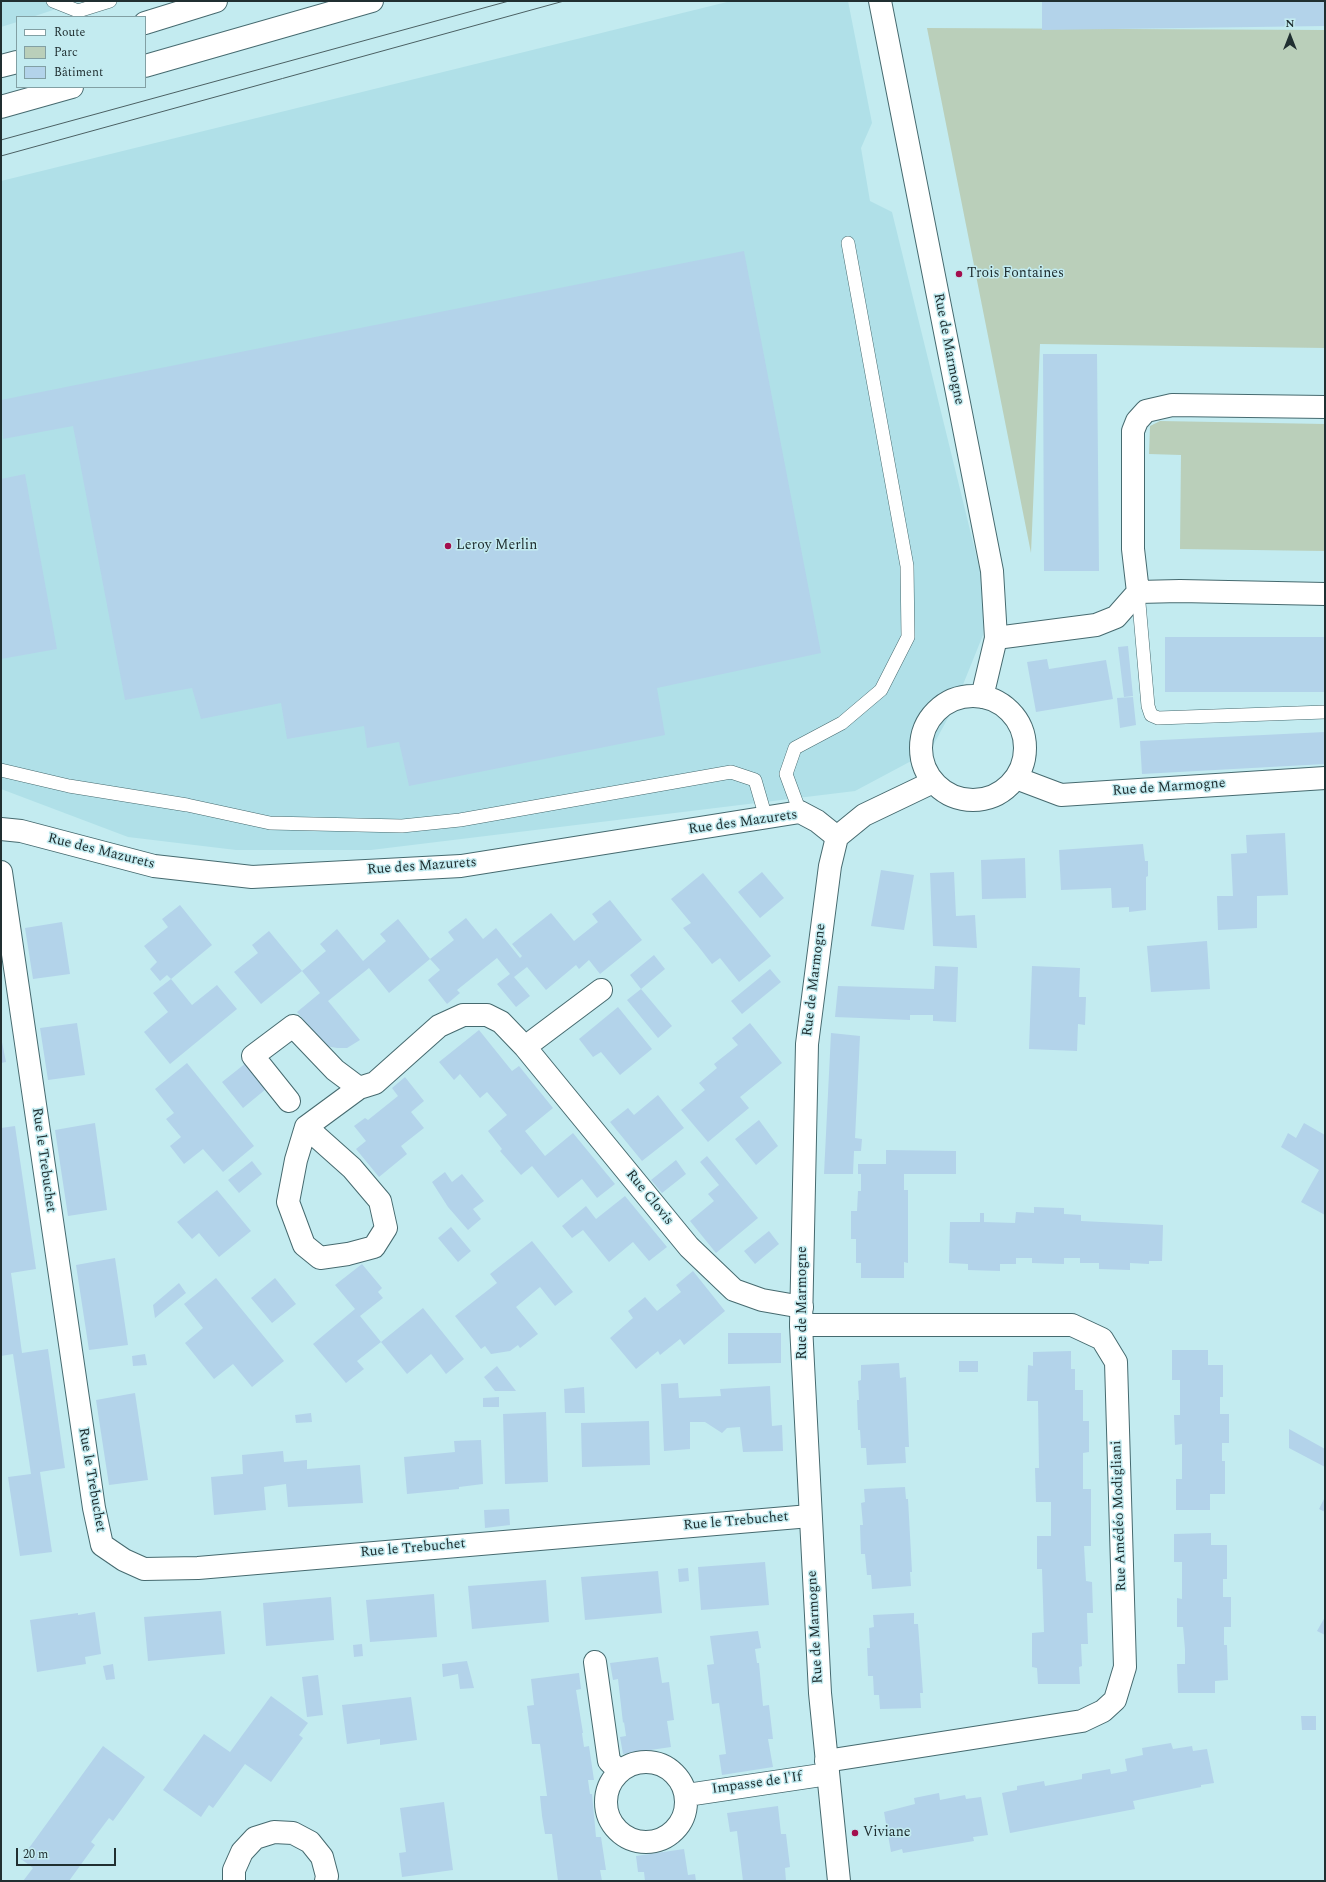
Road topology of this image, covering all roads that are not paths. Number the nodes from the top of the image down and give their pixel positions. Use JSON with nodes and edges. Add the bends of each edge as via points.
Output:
{"nodes":[{"id":1,"x":53,"y":1,"type":"edge"},
{"id":2,"x":110,"y":1,"type":"edge"},
{"id":3,"x":216,"y":1,"type":"edge"},
{"id":4,"x":372,"y":1,"type":"edge"},
{"id":5,"x":880,"y":1,"type":"edge"},
{"id":6,"x":146,"y":23,"type":"edge"},
{"id":7,"x":16,"y":62,"type":"edge"},
{"id":8,"x":1,"y":66,"type":"edge"},
{"id":9,"x":146,"y":66,"type":"edge"},
{"id":10,"x":68,"y":88,"type":"edge"},
{"id":11,"x":1,"y":107,"type":"edge"},
{"id":12,"x":848,"y":243,"type":"dead end"},
{"id":13,"x":1325,"y":406,"type":"edge"},
{"id":14,"x":1138,"y":592,"type":"junction"},
{"id":15,"x":1325,"y":594,"type":"edge"},
{"id":16,"x":996,"y":638,"type":"junction"},
{"id":17,"x":982,"y":697,"type":"junction"},
{"id":18,"x":1325,"y":712,"type":"edge"},
{"id":19,"x":1,"y":770,"type":"edge"},
{"id":20,"x":1016,"y":778,"type":"junction"},
{"id":21,"x":1325,"y":778,"type":"edge"},
{"id":22,"x":933,"y":782,"type":"junction"},
{"id":23,"x":800,"y":812,"type":"junction"},
{"id":24,"x":766,"y":818,"type":"junction"},
{"id":25,"x":1,"y":829,"type":"edge"},
{"id":26,"x":837,"y":837,"type":"junction"},
{"id":27,"x":1,"y":872,"type":"edge"},
{"id":28,"x":601,"y":990,"type":"dead end"},
{"id":29,"x":525,"y":1047,"type":"junction"},
{"id":30,"x":367,"y":1086,"type":"junction"},
{"id":31,"x":289,"y":1101,"type":"dead end"},
{"id":32,"x":306,"y":1127,"type":"junction"},
{"id":33,"x":802,"y":1316,"type":"junction"},
{"id":34,"x":810,"y":1516,"type":"junction"},
{"id":35,"x":595,"y":1662,"type":"dead end"},
{"id":36,"x":827,"y":1767,"type":"junction"},
{"id":37,"x":619,"y":1771,"type":"junction"},
{"id":38,"x":687,"y":1795,"type":"junction"},
{"id":39,"x":234,"y":1881,"type":"edge"},
{"id":40,"x":326,"y":1881,"type":"edge"},
{"id":41,"x":839,"y":1881,"type":"edge"}],
"edges":[{"from":1,"to":2,"type":"lane","via":[[78,11]]},
{"from":3,"to":6,"type":"street"},
{"from":4,"to":9,"type":"street"},
{"from":5,"to":16,"type":"street","name":"Rue de Marmogne","via":[[992,571]]},
{"from":7,"to":8,"type":"street"},
{"from":10,"to":11,"type":"street"},
{"from":12,"to":23,"type":"lane","via":[[907,566],[908,637],[881,690],[842,723],[795,748],[786,774]]},
{"from":13,"to":14,"type":"street","via":[[1172,405],[1146,411],[1137,421],[1133,431],[1133,549]]},
{"from":14,"to":15,"type":"street"},
{"from":14,"to":16,"type":"street","via":[[1116,617],[1096,624]]},
{"from":14,"to":18,"type":"lane","via":[[1150,715],[1158,718]]},
{"from":16,"to":17,"type":"street","name":"Rue de Marmogne"},
{"from":17,"to":20,"type":"street","via":[[998,702],[1012,713],[1021,728],[1025,745],[1023,762]]},
{"from":17,"to":22,"type":"street","via":[[966,696],[950,701],[937,710],[927,723],[921,738],[920,753],[924,769]]},
{"from":19,"to":24,"type":"lane","via":[[69,786],[187,805],[270,823],[402,826],[460,820],[731,772],[754,780]]},
{"from":20,"to":21,"type":"street","name":"Rue de Marmogne","via":[[1061,795]]},
{"from":20,"to":22,"type":"street","via":[[1005,790],[991,797],[975,800],[945,792]]},
{"from":22,"to":26,"type":"street","via":[[864,815]]},
{"from":23,"to":24,"type":"street","name":"Rue des Mazurets"},
{"from":23,"to":26,"type":"street","name":"Rue des Mazurets","via":[[817,821]]},
{"from":24,"to":25,"type":"street","name":"Rue des Mazurets","via":[[461,866],[252,877],[154,866],[21,831]]},
{"from":26,"to":33,"type":"street","name":"Rue de Marmogne","via":[[830,866],[807,1044]]},
{"from":27,"to":34,"type":"street","name":"Rue le Trebuchet","via":[[94,1508],[102,1545],[124,1560],[144,1569],[198,1568]]},
{"from":28,"to":29,"type":"street"},
{"from":29,"to":30,"type":"street","name":"Rue Clovis","via":[[501,1022],[487,1015],[463,1015],[439,1026]]},
{"from":29,"to":33,"type":"street","name":"Rue Clovis","via":[[689,1247],[734,1290]]},
{"from":30,"to":31,"type":"street","via":[[335,1070],[293,1026],[253,1056]]},
{"from":30,"to":32,"type":"street","name":"Rue Clovis"},
{"from":32,"to":32,"type":"street","via":[[296,1160],[288,1202],[304,1245],[320,1258],[374,1247],[386,1228],[380,1201],[352,1168]]},
{"from":33,"to":34,"type":"street","name":"Rue de Marmogne"},
{"from":33,"to":36,"type":"street","name":"Rue Amédéo Modigliani","via":[[1072,1325],[1102,1339],[1116,1362],[1125,1667],[1115,1700],[1103,1711],[1082,1722]]},
{"from":34,"to":36,"type":"street","name":"Rue de Marmogne"},
{"from":35,"to":37,"type":"street","via":[[609,1761]]},
{"from":36,"to":38,"type":"street","name":"Impasse de l'If"},
{"from":36,"to":41,"type":"street","name":"Rue de Marmogne"},
{"from":37,"to":38,"type":"street","via":[[632,1764],[650,1761],[665,1765],[677,1774]]},
{"from":37,"to":38,"type":"street","via":[[606,1795],[607,1813],[615,1828],[626,1838],[652,1842],[671,1834],[682,1822],[687,1810]]},
{"from":39,"to":40,"type":"street","via":[[234,1870],[242,1852],[255,1838],[274,1832],[293,1833],[310,1842],[322,1857]]}]}
